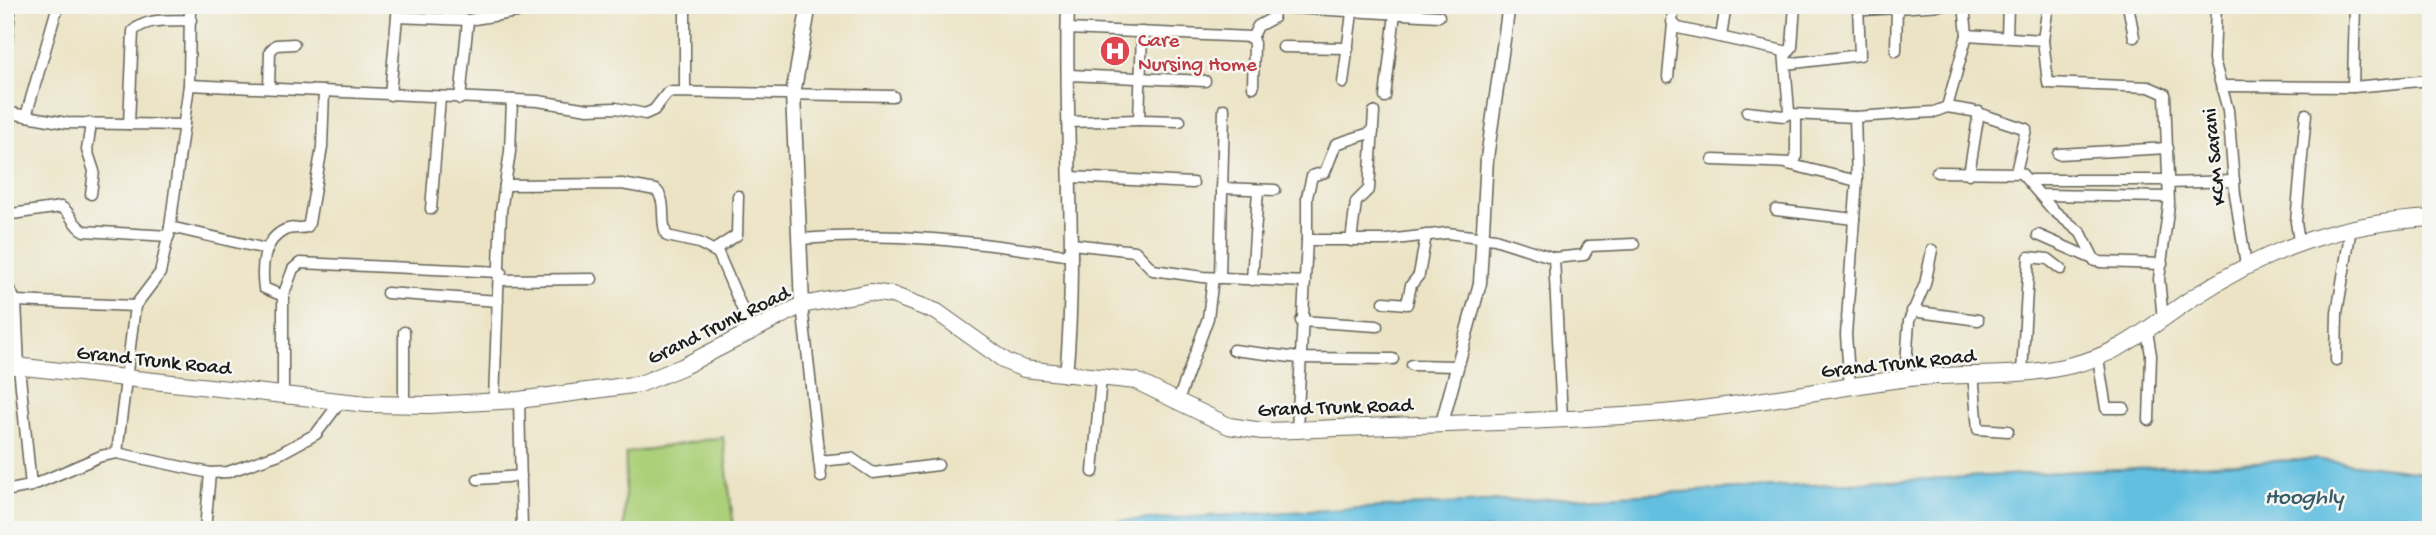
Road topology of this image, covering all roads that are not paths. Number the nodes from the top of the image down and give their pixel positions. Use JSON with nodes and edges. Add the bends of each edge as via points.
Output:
{"nodes":[{"id":1,"x":58,"y":5,"type":"edge"},
{"id":2,"x":190,"y":5,"type":"edge"},
{"id":3,"x":398,"y":5,"type":"edge"},
{"id":4,"x":524,"y":5,"type":"edge"},
{"id":5,"x":685,"y":5,"type":"edge"},
{"id":6,"x":809,"y":5,"type":"edge"},
{"id":7,"x":1068,"y":5,"type":"edge"},
{"id":8,"x":1509,"y":5,"type":"edge"},
{"id":9,"x":1674,"y":5,"type":"edge"},
{"id":10,"x":1726,"y":5,"type":"edge"},
{"id":11,"x":1796,"y":5,"type":"edge"},
{"id":12,"x":1941,"y":5,"type":"edge"},
{"id":13,"x":1964,"y":5,"type":"edge"},
{"id":14,"x":2008,"y":5,"type":"edge"},
{"id":15,"x":2048,"y":5,"type":"edge"},
{"id":16,"x":2128,"y":5,"type":"edge"},
{"id":17,"x":2216,"y":5,"type":"edge"},
{"id":18,"x":2355,"y":5,"type":"edge"},
{"id":19,"x":1276,"y":6,"type":"edge"},
{"id":20,"x":5,"y":7,"type":"edge"},
{"id":21,"x":1327,"y":7,"type":"edge"},
{"id":22,"x":1862,"y":7,"type":"edge"},
{"id":23,"x":1897,"y":7,"type":"edge"},
{"id":24,"x":1352,"y":8,"type":"edge"},
{"id":25,"x":1396,"y":9,"type":"edge"},
{"id":26,"x":1439,"y":16,"type":"dead end"},
{"id":27,"x":397,"y":18,"type":"junction"},
{"id":28,"x":191,"y":20,"type":"junction"},
{"id":29,"x":468,"y":20,"type":"junction"},
{"id":30,"x":1673,"y":24,"type":"junction"},
{"id":31,"x":1068,"y":29,"type":"junction"},
{"id":32,"x":1142,"y":32,"type":"junction"},
{"id":33,"x":1967,"y":35,"type":"junction"},
{"id":34,"x":1721,"y":37,"type":"junction"},
{"id":35,"x":2007,"y":37,"type":"junction"},
{"id":36,"x":2134,"y":37,"type":"dead end"},
{"id":37,"x":1252,"y":38,"type":"junction"},
{"id":38,"x":2043,"y":40,"type":"junction"},
{"id":39,"x":294,"y":44,"type":"dead end"},
{"id":40,"x":1283,"y":47,"type":"dead end"},
{"id":41,"x":1348,"y":48,"type":"junction"},
{"id":42,"x":1896,"y":51,"type":"dead end"},
{"id":43,"x":5,"y":58,"type":"edge"},
{"id":44,"x":1786,"y":60,"type":"junction"},
{"id":45,"x":1069,"y":75,"type":"junction"},
{"id":46,"x":1140,"y":76,"type":"junction"},
{"id":47,"x":1668,"y":77,"type":"dead end"},
{"id":48,"x":2431,"y":80,"type":"edge"},
{"id":49,"x":1205,"y":81,"type":"dead end"},
{"id":50,"x":1343,"y":83,"type":"dead end"},
{"id":51,"x":189,"y":85,"type":"junction"},
{"id":52,"x":2223,"y":86,"type":"junction"},
{"id":53,"x":1253,"y":87,"type":"dead end"},
{"id":54,"x":2353,"y":87,"type":"junction"},
{"id":55,"x":269,"y":88,"type":"junction"},
{"id":56,"x":324,"y":90,"type":"junction"},
{"id":57,"x":685,"y":91,"type":"junction"},
{"id":58,"x":793,"y":94,"type":"junction"},
{"id":59,"x":390,"y":95,"type":"junction"},
{"id":60,"x":893,"y":96,"type":"dead end"},
{"id":61,"x":440,"y":97,"type":"junction"},
{"id":62,"x":1385,"y":97,"type":"dead end"},
{"id":63,"x":460,"y":99,"type":"junction"},
{"id":64,"x":512,"y":100,"type":"junction"},
{"id":65,"x":1947,"y":107,"type":"junction"},
{"id":66,"x":1224,"y":109,"type":"dead end"},
{"id":67,"x":5,"y":112,"type":"edge"},
{"id":68,"x":1374,"y":112,"type":"dead end"},
{"id":69,"x":1746,"y":112,"type":"dead end"},
{"id":70,"x":1979,"y":113,"type":"junction"},
{"id":71,"x":1793,"y":114,"type":"junction"},
{"id":72,"x":2305,"y":114,"type":"dead end"},
{"id":73,"x":26,"y":116,"type":"junction"},
{"id":74,"x":1855,"y":117,"type":"junction"},
{"id":75,"x":1139,"y":120,"type":"junction"},
{"id":76,"x":1180,"y":121,"type":"dead end"},
{"id":77,"x":1070,"y":122,"type":"junction"},
{"id":78,"x":91,"y":124,"type":"junction"},
{"id":79,"x":130,"y":124,"type":"junction"},
{"id":80,"x":184,"y":125,"type":"junction"},
{"id":81,"x":1373,"y":132,"type":"junction"},
{"id":82,"x":2168,"y":148,"type":"junction"},
{"id":83,"x":2057,"y":154,"type":"dead end"},
{"id":84,"x":1713,"y":159,"type":"dead end"},
{"id":85,"x":1788,"y":164,"type":"junction"},
{"id":86,"x":1937,"y":172,"type":"dead end"},
{"id":87,"x":2016,"y":172,"type":"junction"},
{"id":88,"x":1969,"y":174,"type":"junction"},
{"id":89,"x":1071,"y":177,"type":"junction"},
{"id":90,"x":2029,"y":180,"type":"junction"},
{"id":91,"x":1857,"y":181,"type":"junction"},
{"id":92,"x":2168,"y":181,"type":"junction"},
{"id":93,"x":2234,"y":181,"type":"junction"},
{"id":94,"x":1193,"y":184,"type":"dead end"},
{"id":95,"x":505,"y":185,"type":"junction"},
{"id":96,"x":1222,"y":188,"type":"junction"},
{"id":97,"x":1258,"y":190,"type":"junction"},
{"id":98,"x":1275,"y":190,"type":"dead end"},
{"id":99,"x":91,"y":194,"type":"dead end"},
{"id":100,"x":2041,"y":195,"type":"junction"},
{"id":101,"x":738,"y":197,"type":"dead end"},
{"id":102,"x":2168,"y":197,"type":"junction"},
{"id":103,"x":431,"y":209,"type":"dead end"},
{"id":104,"x":1776,"y":210,"type":"dead end"},
{"id":105,"x":5,"y":215,"type":"edge"},
{"id":106,"x":2431,"y":218,"type":"edge"},
{"id":107,"x":1854,"y":219,"type":"junction"},
{"id":108,"x":2351,"y":228,"type":"junction"},
{"id":109,"x":169,"y":232,"type":"junction"},
{"id":110,"x":1426,"y":235,"type":"junction"},
{"id":111,"x":2038,"y":235,"type":"dead end"},
{"id":112,"x":1482,"y":237,"type":"junction"},
{"id":113,"x":800,"y":239,"type":"junction"},
{"id":114,"x":1307,"y":240,"type":"junction"},
{"id":115,"x":1351,"y":241,"type":"junction"},
{"id":116,"x":2299,"y":241,"type":"junction"},
{"id":117,"x":1634,"y":244,"type":"dead end"},
{"id":118,"x":266,"y":249,"type":"junction"},
{"id":119,"x":714,"y":250,"type":"junction"},
{"id":120,"x":1072,"y":250,"type":"junction"},
{"id":121,"x":1933,"y":250,"type":"dead end"},
{"id":122,"x":1554,"y":258,"type":"junction"},
{"id":123,"x":2095,"y":261,"type":"junction"},
{"id":124,"x":2162,"y":264,"type":"junction"},
{"id":125,"x":2246,"y":265,"type":"junction"},
{"id":126,"x":2061,"y":269,"type":"dead end"},
{"id":127,"x":500,"y":276,"type":"junction"},
{"id":128,"x":1217,"y":278,"type":"junction"},
{"id":129,"x":592,"y":279,"type":"dead end"},
{"id":130,"x":1252,"y":280,"type":"junction"},
{"id":131,"x":1305,"y":282,"type":"junction"},
{"id":132,"x":5,"y":283,"type":"edge"},
{"id":133,"x":387,"y":293,"type":"dead end"},
{"id":134,"x":283,"y":296,"type":"junction"},
{"id":135,"x":16,"y":301,"type":"junction"},
{"id":136,"x":498,"y":302,"type":"junction"},
{"id":137,"x":1384,"y":302,"type":"dead end"},
{"id":138,"x":802,"y":305,"type":"junction"},
{"id":139,"x":135,"y":306,"type":"junction"},
{"id":140,"x":1912,"y":311,"type":"junction"},
{"id":141,"x":1978,"y":320,"type":"dead end"},
{"id":142,"x":2163,"y":320,"type":"junction"},
{"id":143,"x":1301,"y":321,"type":"junction"},
{"id":144,"x":1377,"y":326,"type":"dead end"},
{"id":145,"x":751,"y":329,"type":"junction"},
{"id":146,"x":2147,"y":331,"type":"junction"},
{"id":147,"x":404,"y":332,"type":"dead end"},
{"id":148,"x":1233,"y":351,"type":"dead end"},
{"id":149,"x":1298,"y":358,"type":"junction"},
{"id":150,"x":2098,"y":358,"type":"junction"},
{"id":151,"x":1393,"y":359,"type":"dead end"},
{"id":152,"x":2336,"y":360,"type":"dead end"},
{"id":153,"x":1412,"y":365,"type":"dead end"},
{"id":154,"x":12,"y":366,"type":"edge"},
{"id":155,"x":1457,"y":366,"type":"junction"},
{"id":156,"x":2022,"y":373,"type":"junction"},
{"id":157,"x":1973,"y":374,"type":"junction"},
{"id":158,"x":1066,"y":376,"type":"junction"},
{"id":159,"x":127,"y":377,"type":"junction"},
{"id":160,"x":1101,"y":377,"type":"junction"},
{"id":161,"x":1905,"y":379,"type":"junction"},
{"id":162,"x":1850,"y":387,"type":"junction"},
{"id":163,"x":282,"y":395,"type":"junction"},
{"id":164,"x":519,"y":400,"type":"junction"},
{"id":165,"x":341,"y":401,"type":"junction"},
{"id":166,"x":494,"y":401,"type":"junction"},
{"id":167,"x":1178,"y":401,"type":"junction"},
{"id":168,"x":404,"y":405,"type":"junction"},
{"id":169,"x":2124,"y":408,"type":"dead end"},
{"id":170,"x":1562,"y":418,"type":"junction"},
{"id":171,"x":2149,"y":420,"type":"dead end"},
{"id":172,"x":1442,"y":423,"type":"junction"},
{"id":173,"x":1297,"y":430,"type":"junction"},
{"id":174,"x":2008,"y":431,"type":"dead end"},
{"id":175,"x":117,"y":453,"type":"junction"},
{"id":176,"x":819,"y":461,"type":"junction"},
{"id":177,"x":938,"y":465,"type":"dead end"},
{"id":178,"x":1093,"y":472,"type":"dead end"},
{"id":179,"x":210,"y":473,"type":"junction"},
{"id":180,"x":521,"y":476,"type":"junction"},
{"id":181,"x":821,"y":477,"type":"dead end"},
{"id":182,"x":478,"y":479,"type":"dead end"},
{"id":183,"x":32,"y":486,"type":"junction"},
{"id":184,"x":5,"y":491,"type":"edge"},
{"id":185,"x":205,"y":530,"type":"edge"},
{"id":186,"x":522,"y":530,"type":"edge"}],
"edges":[{"from":1,"to":73,"type":"street"},
{"from":2,"to":28,"type":"street"},
{"from":3,"to":27,"type":"street"},
{"from":4,"to":29,"type":"street","via":[[517,12]]},
{"from":5,"to":57,"type":"street"},
{"from":6,"to":58,"type":"main road"},
{"from":7,"to":31,"type":"street"},
{"from":8,"to":112,"type":"street","via":[[1487,158]]},
{"from":9,"to":30,"type":"street"},
{"from":10,"to":34,"type":"street"},
{"from":11,"to":44,"type":"street","via":[[1792,47]]},
{"from":12,"to":23,"type":"street"},
{"from":13,"to":33,"type":"street"},
{"from":14,"to":35,"type":"street"},
{"from":15,"to":38,"type":"street"},
{"from":16,"to":36,"type":"street"},
{"from":17,"to":52,"type":"street","name":"KCM Sarani","via":[[2214,60]]},
{"from":18,"to":54,"type":"street"},
{"from":19,"to":21,"type":"street"},
{"from":19,"to":37,"type":"street","via":[[1273,18],[1258,26]]},
{"from":20,"to":43,"type":"street","via":[[10,11]]},
{"from":21,"to":24,"type":"street"},
{"from":22,"to":23,"type":"street"},
{"from":22,"to":44,"type":"street","via":[[1859,56]]},
{"from":23,"to":42,"type":"street"},
{"from":24,"to":25,"type":"street"},
{"from":24,"to":41,"type":"street"},
{"from":25,"to":26,"type":"street"},
{"from":25,"to":62,"type":"street"},
{"from":27,"to":29,"type":"street"},
{"from":27,"to":59,"type":"street"},
{"from":28,"to":51,"type":"street"},
{"from":28,"to":79,"type":"street","via":[[151,21],[133,31]]},
{"from":29,"to":63,"type":"street"},
{"from":30,"to":34,"type":"street"},
{"from":30,"to":47,"type":"street"},
{"from":31,"to":32,"type":"street"},
{"from":31,"to":45,"type":"street"},
{"from":32,"to":37,"type":"street"},
{"from":32,"to":46,"type":"street"},
{"from":33,"to":35,"type":"street"},
{"from":33,"to":65,"type":"street"},
{"from":34,"to":44,"type":"street","via":[[1781,49]]},
{"from":35,"to":38,"type":"street"},
{"from":37,"to":53,"type":"street"},
{"from":38,"to":82,"type":"street","via":[[2048,83],[2162,91],[2167,102]]},
{"from":39,"to":55,"type":"street","via":[[276,45],[270,51]]},
{"from":40,"to":41,"type":"street"},
{"from":41,"to":50,"type":"street"},
{"from":44,"to":71,"type":"street"},
{"from":45,"to":46,"type":"street"},
{"from":45,"to":77,"type":"street"},
{"from":46,"to":49,"type":"street"},
{"from":46,"to":75,"type":"street"},
{"from":48,"to":54,"type":"street"},
{"from":51,"to":55,"type":"street"},
{"from":51,"to":80,"type":"street"},
{"from":52,"to":54,"type":"street"},
{"from":52,"to":93,"type":"street","name":"KCM Sarani"},
{"from":55,"to":56,"type":"street"},
{"from":56,"to":59,"type":"street"},
{"from":56,"to":118,"type":"street","via":[[309,223],[285,230]]},
{"from":57,"to":58,"type":"street"},
{"from":57,"to":64,"type":"street","via":[[668,92],[645,114]]},
{"from":58,"to":60,"type":"street"},
{"from":58,"to":113,"type":"main road"},
{"from":59,"to":61,"type":"street"},
{"from":61,"to":63,"type":"street"},
{"from":61,"to":103,"type":"street"},
{"from":63,"to":64,"type":"street"},
{"from":64,"to":95,"type":"street"},
{"from":65,"to":70,"type":"street"},
{"from":65,"to":74,"type":"street","via":[[1934,113]]},
{"from":66,"to":96,"type":"street"},
{"from":67,"to":73,"type":"street"},
{"from":68,"to":81,"type":"street"},
{"from":69,"to":71,"type":"street"},
{"from":70,"to":87,"type":"street","via":[[2026,129]]},
{"from":70,"to":88,"type":"street"},
{"from":71,"to":74,"type":"street"},
{"from":71,"to":85,"type":"street","via":[[1796,159]]},
{"from":72,"to":116,"type":"street","via":[[2296,222]]},
{"from":73,"to":78,"type":"street"},
{"from":74,"to":91,"type":"street"},
{"from":75,"to":76,"type":"street"},
{"from":75,"to":77,"type":"street"},
{"from":77,"to":89,"type":"street"},
{"from":78,"to":79,"type":"street"},
{"from":78,"to":99,"type":"street","via":[[87,150],[94,171]]},
{"from":79,"to":80,"type":"street"},
{"from":80,"to":109,"type":"street"},
{"from":81,"to":114,"type":"street","via":[[1336,144],[1325,172],[1312,176]]},
{"from":81,"to":115,"type":"street","via":[[1369,189],[1356,202]]},
{"from":82,"to":83,"type":"street"},
{"from":82,"to":92,"type":"street"},
{"from":84,"to":85,"type":"street"},
{"from":85,"to":91,"type":"street"},
{"from":86,"to":88,"type":"street"},
{"from":87,"to":88,"type":"street"},
{"from":87,"to":90,"type":"street"},
{"from":89,"to":94,"type":"street"},
{"from":89,"to":120,"type":"street"},
{"from":90,"to":92,"type":"street"},
{"from":90,"to":100,"type":"street"},
{"from":91,"to":107,"type":"street"},
{"from":92,"to":93,"type":"street"},
{"from":92,"to":102,"type":"street"},
{"from":93,"to":125,"type":"street","name":"KCM Sarani"},
{"from":95,"to":119,"type":"street","via":[[622,184],[656,190],[661,193],[667,236]]},
{"from":95,"to":127,"type":"street","via":[[500,211]]},
{"from":96,"to":97,"type":"street"},
{"from":96,"to":128,"type":"street"},
{"from":97,"to":98,"type":"street"},
{"from":97,"to":130,"type":"street"},
{"from":100,"to":102,"type":"street"},
{"from":100,"to":123,"type":"street","via":[[2081,233]]},
{"from":101,"to":119,"type":"street","via":[[737,235]]},
{"from":102,"to":124,"type":"street"},
{"from":104,"to":107,"type":"street"},
{"from":105,"to":109,"type":"street","via":[[61,207],[84,231]]},
{"from":106,"to":108,"type":"main road","name":"Grand Trunk Road"},
{"from":107,"to":162,"type":"street","via":[[1846,335]]},
{"from":108,"to":116,"type":"main road","name":"Grand Trunk Road"},
{"from":108,"to":152,"type":"street","via":[[2337,313]]},
{"from":109,"to":118,"type":"street"},
{"from":109,"to":139,"type":"street","via":[[160,273]]},
{"from":110,"to":112,"type":"street"},
{"from":110,"to":115,"type":"street"},
{"from":110,"to":137,"type":"street","via":[[1419,275],[1410,285],[1408,302]]},
{"from":111,"to":123,"type":"street"},
{"from":112,"to":122,"type":"street"},
{"from":112,"to":155,"type":"street","via":[[1478,296]]},
{"from":113,"to":120,"type":"street","via":[[910,235]]},
{"from":113,"to":138,"type":"main road"},
{"from":114,"to":115,"type":"street"},
{"from":114,"to":131,"type":"street"},
{"from":116,"to":125,"type":"main road","name":"Grand Trunk Road"},
{"from":117,"to":122,"type":"street","via":[[1589,246],[1584,255]]},
{"from":118,"to":134,"type":"street","via":[[264,288]]},
{"from":119,"to":145,"type":"street"},
{"from":120,"to":128,"type":"street","via":[[1135,251],[1153,270]]},
{"from":120,"to":158,"type":"street"},
{"from":121,"to":140,"type":"street","via":[[1925,284]]},
{"from":122,"to":170,"type":"street"},
{"from":123,"to":124,"type":"street"},
{"from":124,"to":142,"type":"street"},
{"from":125,"to":142,"type":"main road","name":"Grand Trunk Road"},
{"from":126,"to":156,"type":"street","via":[[2048,259],[2029,257]]},
{"from":127,"to":129,"type":"street"},
{"from":127,"to":134,"type":"street","via":[[300,263]]},
{"from":127,"to":136,"type":"street"},
{"from":128,"to":130,"type":"street"},
{"from":128,"to":167,"type":"street","via":[[1208,318]]},
{"from":130,"to":131,"type":"street"},
{"from":131,"to":143,"type":"street"},
{"from":132,"to":135,"type":"street"},
{"from":133,"to":136,"type":"street"},
{"from":134,"to":163,"type":"street"},
{"from":135,"to":139,"type":"street"},
{"from":135,"to":154,"type":"street"},
{"from":136,"to":166,"type":"street"},
{"from":138,"to":145,"type":"main road","name":"Grand Trunk Road"},
{"from":138,"to":158,"type":"main road","name":"Grand Trunk Road","via":[[853,293],[892,295],[937,312],[1007,362]]},
{"from":138,"to":176,"type":"street"},
{"from":139,"to":159,"type":"street"},
{"from":140,"to":141,"type":"street"},
{"from":140,"to":161,"type":"street"},
{"from":142,"to":146,"type":"main road","name":"Grand Trunk Road"},
{"from":143,"to":144,"type":"street"},
{"from":143,"to":149,"type":"street"},
{"from":145,"to":164,"type":"main road","name":"Grand Trunk Road","via":[[640,384]]},
{"from":146,"to":150,"type":"main road","name":"Grand Trunk Road"},
{"from":146,"to":171,"type":"street"},
{"from":147,"to":168,"type":"street"},
{"from":148,"to":149,"type":"street"},
{"from":149,"to":151,"type":"street"},
{"from":149,"to":173,"type":"street"},
{"from":150,"to":156,"type":"main road","name":"Grand Trunk Road"},
{"from":150,"to":169,"type":"street","via":[[2106,408]]},
{"from":153,"to":155,"type":"street"},
{"from":154,"to":159,"type":"main road","name":"Grand Trunk Road"},
{"from":154,"to":183,"type":"street"},
{"from":155,"to":172,"type":"street"},
{"from":156,"to":157,"type":"main road","name":"Grand Trunk Road"},
{"from":157,"to":161,"type":"main road","name":"Grand Trunk Road"},
{"from":157,"to":174,"type":"street","via":[[1978,429]]},
{"from":158,"to":160,"type":"main road","name":"Grand Trunk Road"},
{"from":159,"to":163,"type":"main road","name":"Grand Trunk Road"},
{"from":159,"to":175,"type":"street"},
{"from":160,"to":167,"type":"main road","name":"Grand Trunk Road","via":[[1148,385]]},
{"from":160,"to":178,"type":"street"},
{"from":161,"to":162,"type":"main road","name":"Grand Trunk Road"},
{"from":162,"to":170,"type":"main road","name":"Grand Trunk Road","via":[[1653,414]]},
{"from":163,"to":165,"type":"main road","name":"Grand Trunk Road"},
{"from":164,"to":166,"type":"main road","name":"Grand Trunk Road"},
{"from":164,"to":180,"type":"street"},
{"from":165,"to":168,"type":"main road","name":"Grand Trunk Road"},
{"from":165,"to":179,"type":"street","via":[[316,433],[288,449],[248,467]]},
{"from":166,"to":168,"type":"main road","name":"Grand Trunk Road"},
{"from":167,"to":173,"type":"main road","name":"Grand Trunk Road","via":[[1235,428]]},
{"from":170,"to":172,"type":"main road","name":"Grand Trunk Road"},
{"from":172,"to":173,"type":"main road","name":"Grand Trunk Road"},
{"from":175,"to":179,"type":"street"},
{"from":175,"to":183,"type":"street"},
{"from":176,"to":177,"type":"street","via":[[851,458],[873,473]]},
{"from":176,"to":181,"type":"street"},
{"from":179,"to":185,"type":"street"},
{"from":180,"to":182,"type":"street"},
{"from":180,"to":186,"type":"street"},
{"from":183,"to":184,"type":"street"}]}
